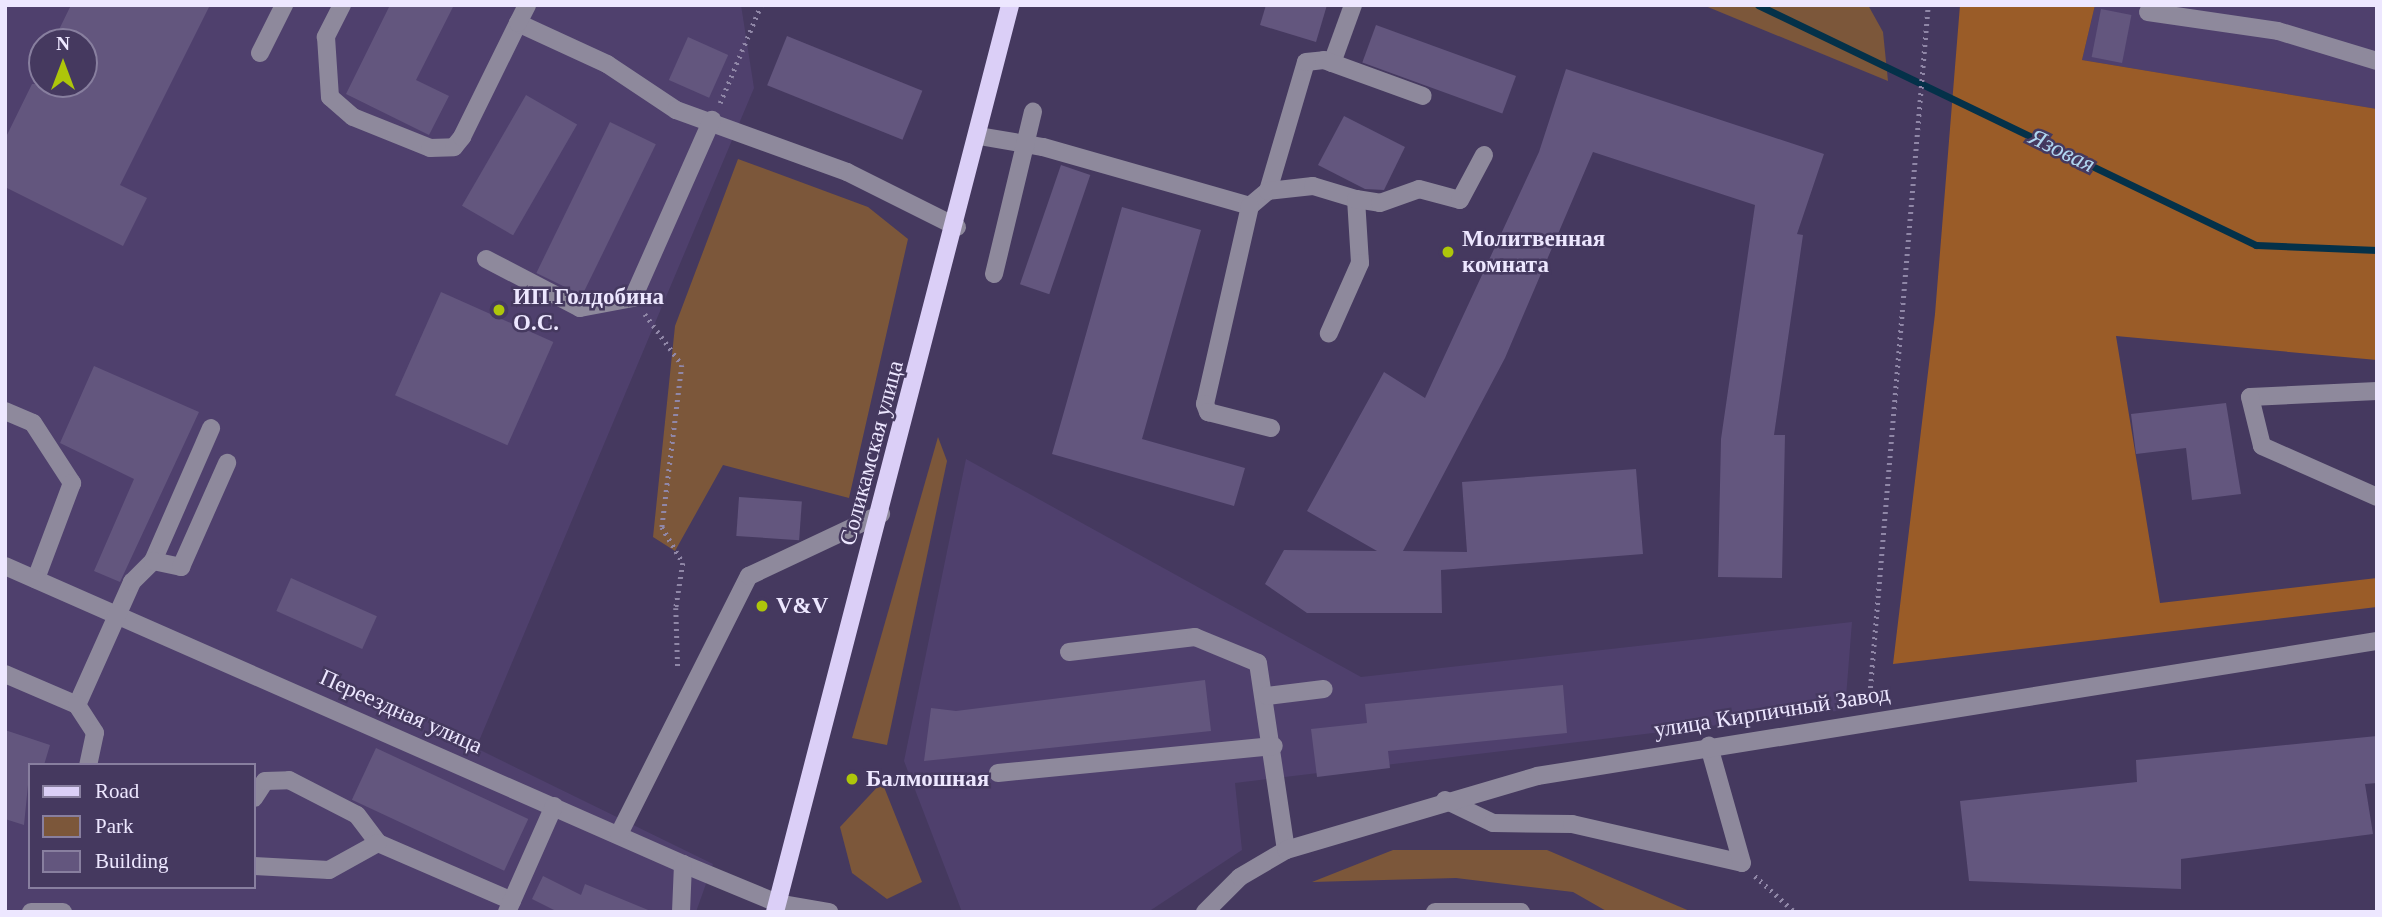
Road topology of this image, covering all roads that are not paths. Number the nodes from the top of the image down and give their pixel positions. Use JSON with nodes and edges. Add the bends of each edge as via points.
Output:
{"nodes":[{"id":1,"x":284,"y":5,"type":"edge"},
{"id":2,"x":342,"y":5,"type":"edge"},
{"id":3,"x":527,"y":5,"type":"edge"},
{"id":4,"x":1353,"y":5,"type":"edge"},
{"id":5,"x":1012,"y":6,"type":"edge"},
{"id":6,"x":2148,"y":12,"type":"dead end"},
{"id":7,"x":518,"y":23,"type":"junction"},
{"id":8,"x":260,"y":53,"type":"dead end"},
{"id":9,"x":2377,"y":61,"type":"edge"},
{"id":10,"x":1332,"y":63,"type":"junction"},
{"id":11,"x":1423,"y":96,"type":"dead end"},
{"id":12,"x":1033,"y":112,"type":"dead end"},
{"id":13,"x":712,"y":120,"type":"junction"},
{"id":14,"x":979,"y":136,"type":"junction"},
{"id":15,"x":1025,"y":147,"type":"junction"},
{"id":16,"x":1484,"y":155,"type":"dead end"},
{"id":17,"x":1268,"y":191,"type":"junction"},
{"id":18,"x":1356,"y":199,"type":"junction"},
{"id":19,"x":1250,"y":206,"type":"junction"},
{"id":20,"x":957,"y":227,"type":"junction"},
{"id":21,"x":486,"y":259,"type":"dead end"},
{"id":22,"x":994,"y":274,"type":"dead end"},
{"id":23,"x":1329,"y":333,"type":"dead end"},
{"id":24,"x":2377,"y":391,"type":"edge"},
{"id":25,"x":5,"y":411,"type":"edge"},
{"id":26,"x":211,"y":428,"type":"dead end"},
{"id":27,"x":1271,"y":428,"type":"dead end"},
{"id":28,"x":227,"y":463,"type":"dead end"},
{"id":29,"x":2377,"y":497,"type":"edge"},
{"id":30,"x":881,"y":514,"type":"junction"},
{"id":31,"x":153,"y":561,"type":"junction"},
{"id":32,"x":5,"y":566,"type":"edge"},
{"id":33,"x":36,"y":579,"type":"junction"},
{"id":34,"x":117,"y":615,"type":"junction"},
{"id":35,"x":2377,"y":641,"type":"edge"},
{"id":36,"x":1069,"y":652,"type":"dead end"},
{"id":37,"x":5,"y":674,"type":"edge"},
{"id":38,"x":1324,"y":689,"type":"dead end"},
{"id":39,"x":1267,"y":696,"type":"junction"},
{"id":40,"x":77,"y":705,"type":"junction"},
{"id":41,"x":1273,"y":746,"type":"junction"},
{"id":42,"x":1709,"y":746,"type":"junction"},
{"id":43,"x":88,"y":763,"type":"edge"},
{"id":44,"x":998,"y":773,"type":"dead end"},
{"id":45,"x":256,"y":795,"type":"edge"},
{"id":46,"x":1445,"y":800,"type":"junction"},
{"id":47,"x":554,"y":806,"type":"junction"},
{"id":48,"x":619,"y":834,"type":"junction"},
{"id":49,"x":378,"y":843,"type":"junction"},
{"id":50,"x":1286,"y":850,"type":"junction"},
{"id":51,"x":683,"y":864,"type":"junction"},
{"id":52,"x":256,"y":866,"type":"edge"},
{"id":53,"x":510,"y":907,"type":"edge"},
{"id":54,"x":776,"y":907,"type":"edge"},
{"id":55,"x":31,"y":912,"type":"edge"},
{"id":56,"x":63,"y":912,"type":"edge"},
{"id":57,"x":681,"y":912,"type":"edge"},
{"id":58,"x":829,"y":912,"type":"edge"},
{"id":59,"x":1205,"y":912,"type":"edge"},
{"id":60,"x":1435,"y":912,"type":"edge"},
{"id":61,"x":1521,"y":912,"type":"edge"}],
"edges":[{"from":1,"to":8,"type":"street"},
{"from":2,"to":7,"type":"street","via":[[326,37],[330,97],[353,117],[442,150],[462,137]]},
{"from":3,"to":7,"type":"street"},
{"from":4,"to":10,"type":"street"},
{"from":5,"to":14,"type":"main road","name":"Соликамская улица"},
{"from":6,"to":9,"type":"street","via":[[2278,31]]},
{"from":7,"to":13,"type":"street","via":[[607,64],[676,110]]},
{"from":10,"to":11,"type":"street"},
{"from":10,"to":17,"type":"street","via":[[1306,62]]},
{"from":12,"to":15,"type":"street"},
{"from":13,"to":20,"type":"street","via":[[847,172]]},
{"from":13,"to":21,"type":"street","via":[[633,298],[580,307]]},
{"from":14,"to":15,"type":"street"},
{"from":14,"to":20,"type":"main road","name":"Соликамская улица"},
{"from":15,"to":19,"type":"street"},
{"from":15,"to":22,"type":"street"},
{"from":16,"to":18,"type":"street","via":[[1460,200],[1419,189],[1380,203]]},
{"from":17,"to":18,"type":"street","via":[[1313,186]]},
{"from":17,"to":19,"type":"street"},
{"from":18,"to":23,"type":"street","via":[[1360,263]]},
{"from":19,"to":27,"type":"street","via":[[1205,404],[1217,416]]},
{"from":20,"to":30,"type":"main road","name":"Соликамская улица"},
{"from":24,"to":29,"type":"street","via":[[2250,397],[2262,446]]},
{"from":25,"to":33,"type":"street","via":[[33,423],[72,483]]},
{"from":26,"to":31,"type":"street"},
{"from":28,"to":31,"type":"street","via":[[181,567]]},
{"from":30,"to":48,"type":"street","via":[[749,576]]},
{"from":30,"to":54,"type":"main road","name":"Соликамская улица"},
{"from":31,"to":34,"type":"street","via":[[132,582]]},
{"from":32,"to":33,"type":"street","name":"Переездная улица"},
{"from":33,"to":34,"type":"street","name":"Переездная улица"},
{"from":34,"to":40,"type":"street"},
{"from":34,"to":47,"type":"street","name":"Переездная улица"},
{"from":35,"to":42,"type":"street","name":"улица Кирпичный Завод"},
{"from":36,"to":39,"type":"street","via":[[1195,637],[1258,663]]},
{"from":37,"to":40,"type":"street"},
{"from":38,"to":39,"type":"street"},
{"from":39,"to":41,"type":"street"},
{"from":40,"to":43,"type":"street","via":[[95,733]]},
{"from":41,"to":44,"type":"street"},
{"from":41,"to":50,"type":"street"},
{"from":42,"to":46,"type":"street","name":"улица Кирпичный Завод","via":[[1537,776]]},
{"from":42,"to":46,"type":"street","via":[[1742,863],[1572,824],[1493,823]]},
{"from":45,"to":49,"type":"street","via":[[265,781],[289,780],[357,815]]},
{"from":46,"to":50,"type":"street","name":"улица Кирпичный Завод"},
{"from":47,"to":48,"type":"street","name":"Переездная улица"},
{"from":47,"to":53,"type":"street"},
{"from":48,"to":51,"type":"street","name":"Переездная улица"},
{"from":49,"to":52,"type":"street","via":[[329,870]]},
{"from":49,"to":53,"type":"street"},
{"from":50,"to":59,"type":"street","name":"улица Кирпичный Завод","via":[[1240,877]]},
{"from":51,"to":54,"type":"street","name":"Переездная улица"},
{"from":51,"to":57,"type":"street"},
{"from":54,"to":58,"type":"street","name":"Переездная улица"},
{"from":55,"to":56,"type":"street"},
{"from":60,"to":61,"type":"street"}]}
